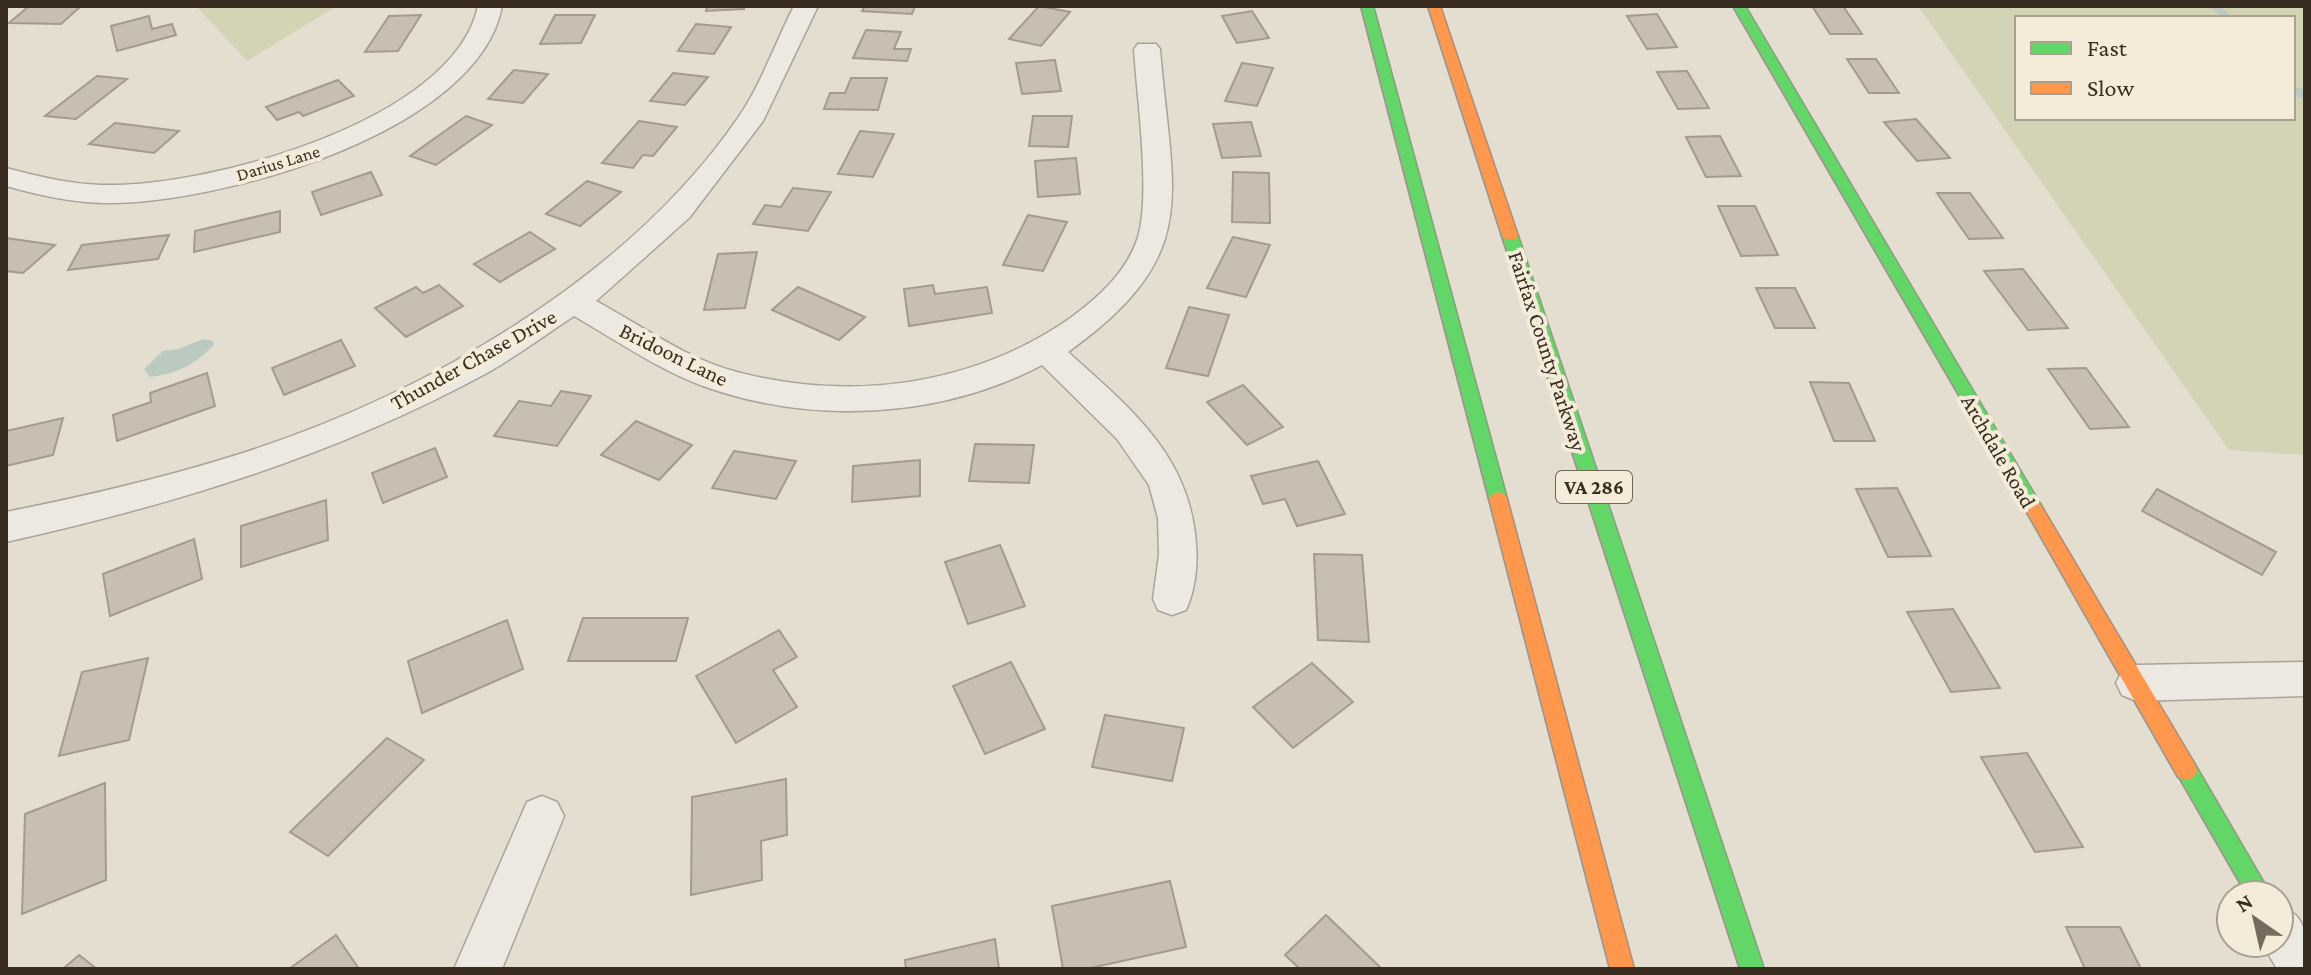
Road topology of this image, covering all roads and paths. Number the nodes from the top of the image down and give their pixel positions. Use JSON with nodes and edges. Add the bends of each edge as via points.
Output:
{"nodes":[{"id":1,"x":490,"y":6,"type":"edge"},
{"id":2,"x":806,"y":6,"type":"edge"},
{"id":3,"x":1367,"y":6,"type":"edge"},
{"id":4,"x":1434,"y":6,"type":"edge"},
{"id":5,"x":1739,"y":6,"type":"edge"},
{"id":6,"x":1147,"y":49,"type":"dead end"},
{"id":7,"x":6,"y":177,"type":"edge"},
{"id":8,"x":574,"y":302,"type":"junction"},
{"id":9,"x":1046,"y":350,"type":"junction"},
{"id":10,"x":10,"y":536,"type":"edge"},
{"id":11,"x":1172,"y":599,"type":"dead end"},
{"id":12,"x":2305,"y":679,"type":"edge"},
{"id":13,"x":2136,"y":683,"type":"junction"},
{"id":14,"x":542,"y":816,"type":"dead end"},
{"id":15,"x":2251,"y":879,"type":"edge"},
{"id":16,"x":478,"y":969,"type":"edge"},
{"id":17,"x":1622,"y":969,"type":"edge"},
{"id":18,"x":1752,"y":969,"type":"edge"}],
"edges":[{"from":1,"to":7,"type":"street","name":"Darius Lane","via":[[483,32],[468,56],[430,92],[365,131],[297,159],[207,183],[121,192],[45,188]]},
{"from":2,"to":8,"type":"street","name":"Thunder Chase Drive","via":[[765,97],[729,155],[663,230]]},
{"from":3,"to":17,"type":"main road"},
{"from":4,"to":18,"type":"main road","name":"Fairfax County Parkway","number":"VA 286"},
{"from":5,"to":13,"type":"main road","name":"Archdale Road"},
{"from":6,"to":9,"type":"street","name":"Bridoon Lane","via":[[1157,226],[1146,256],[1120,294]]},
{"from":8,"to":9,"type":"street","name":"Bridoon Lane","via":[[702,372],[735,384],[809,397],[886,397],[943,388],[997,373]]},
{"from":8,"to":10,"type":"street","name":"Thunder Chase Drive","via":[[437,384],[333,431],[197,480]]},
{"from":9,"to":11,"type":"street","via":[[1129,430],[1159,467],[1180,527]]},
{"from":12,"to":13,"type":"street"},
{"from":13,"to":15,"type":"main road","name":"Archdale Road"},
{"from":14,"to":16,"type":"street"}]}
